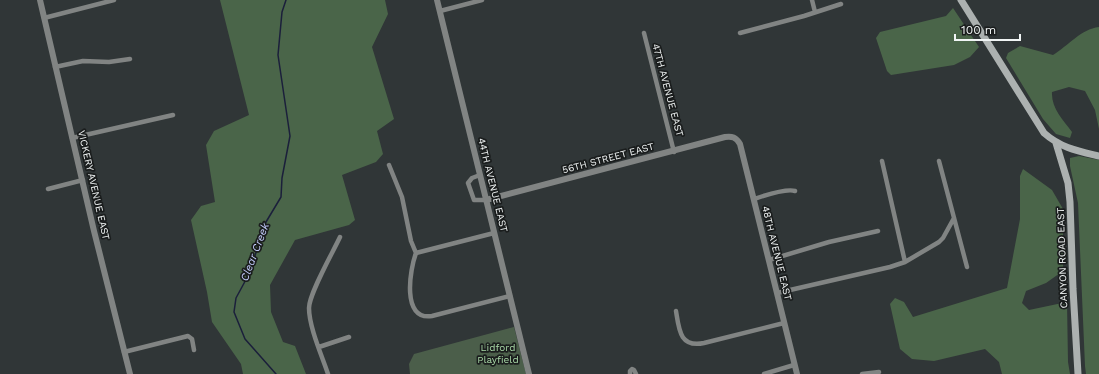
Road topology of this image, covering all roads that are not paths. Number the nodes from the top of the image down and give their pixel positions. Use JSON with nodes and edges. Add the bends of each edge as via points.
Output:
{"nodes":[{"id":1,"x":40,"y":0,"type":"edge"},
{"id":2,"x":114,"y":0,"type":"edge"},
{"id":3,"x":437,"y":0,"type":"edge"},
{"id":4,"x":482,"y":0,"type":"edge"},
{"id":5,"x":812,"y":0,"type":"edge"},
{"id":6,"x":961,"y":0,"type":"edge"},
{"id":7,"x":841,"y":4,"type":"dead end"},
{"id":8,"x":440,"y":11,"type":"junction"},
{"id":9,"x":815,"y":12,"type":"junction"},
{"id":10,"x":44,"y":18,"type":"junction"},
{"id":11,"x":644,"y":33,"type":"dead end"},
{"id":12,"x":740,"y":33,"type":"dead end"},
{"id":13,"x":130,"y":59,"type":"dead end"},
{"id":14,"x":55,"y":67,"type":"junction"},
{"id":15,"x":173,"y":115,"type":"dead end"},
{"id":16,"x":72,"y":138,"type":"junction"},
{"id":17,"x":735,"y":138,"type":"joint"},
{"id":18,"x":1056,"y":143,"type":"junction"},
{"id":19,"x":674,"y":152,"type":"junction"},
{"id":20,"x":1099,"y":156,"type":"edge"},
{"id":21,"x":882,"y":161,"type":"dead end"},
{"id":22,"x":939,"y":161,"type":"dead end"},
{"id":23,"x":390,"y":165,"type":"dead end"},
{"id":24,"x":480,"y":175,"type":"junction"},
{"id":25,"x":83,"y":180,"type":"junction"},
{"id":26,"x":48,"y":189,"type":"dead end"},
{"id":27,"x":795,"y":191,"type":"dead end"},
{"id":28,"x":754,"y":199,"type":"junction"},
{"id":29,"x":486,"y":200,"type":"junction"},
{"id":30,"x":954,"y":218,"type":"junction"},
{"id":31,"x":878,"y":231,"type":"dead end"},
{"id":32,"x":494,"y":233,"type":"junction"},
{"id":33,"x":340,"y":237,"type":"dead end"},
{"id":34,"x":416,"y":253,"type":"junction"},
{"id":35,"x":769,"y":260,"type":"junction"},
{"id":36,"x":905,"y":262,"type":"junction"},
{"id":37,"x":967,"y":267,"type":"dead end"},
{"id":38,"x":777,"y":293,"type":"junction"},
{"id":39,"x":510,"y":296,"type":"junction"},
{"id":40,"x":676,"y":311,"type":"dead end"},
{"id":41,"x":784,"y":323,"type":"junction"},
{"id":42,"x":350,"y":337,"type":"dead end"},
{"id":43,"x":319,"y":347,"type":"junction"},
{"id":44,"x":194,"y":350,"type":"dead end"},
{"id":45,"x":124,"y":352,"type":"junction"},
{"id":46,"x":794,"y":365,"type":"junction"},
{"id":47,"x":879,"y":372,"type":"dead end"},
{"id":48,"x":130,"y":374,"type":"edge"},
{"id":49,"x":328,"y":374,"type":"edge"},
{"id":50,"x":529,"y":374,"type":"edge"},
{"id":51,"x":630,"y":374,"type":"edge"},
{"id":52,"x":636,"y":374,"type":"edge"},
{"id":53,"x":764,"y":374,"type":"edge"},
{"id":54,"x":797,"y":374,"type":"edge"},
{"id":55,"x":862,"y":374,"type":"edge"},
{"id":56,"x":1078,"y":374,"type":"edge"}],
"edges":[{"from":1,"to":10,"type":"street","name":"VICKERY AVENUE EAST"},
{"from":2,"to":10,"type":"street"},
{"from":3,"to":8,"type":"street","name":"44TH AVENUE EAST"},
{"from":4,"to":8,"type":"street"},
{"from":5,"to":9,"type":"street"},
{"from":6,"to":18,"type":"main road","via":[[1038,125]]},
{"from":7,"to":9,"type":"street"},
{"from":8,"to":24,"type":"street","name":"44TH AVENUE EAST"},
{"from":9,"to":12,"type":"street"},
{"from":10,"to":14,"type":"street","name":"VICKERY AVENUE EAST"},
{"from":11,"to":19,"type":"street","name":"47TH AVENUE EAST"},
{"from":13,"to":14,"type":"street","via":[[109,62],[83,61]]},
{"from":14,"to":16,"type":"street","name":"VICKERY AVENUE EAST"},
{"from":15,"to":16,"type":"street"},
{"from":16,"to":25,"type":"street","name":"VICKERY AVENUE EAST"},
{"from":17,"to":19,"type":"street","name":"56TH STREET EAST","via":[[730,136]]},
{"from":17,"to":28,"type":"street","name":"48TH AVENUE EAST","via":[[740,144]]},
{"from":18,"to":20,"type":"main road"},
{"from":18,"to":56,"type":"main road","name":"CANYON ROAD EAST","via":[[1068,183],[1070,202]]},
{"from":19,"to":29,"type":"street","name":"56TH STREET EAST"},
{"from":21,"to":36,"type":"street"},
{"from":22,"to":30,"type":"street"},
{"from":23,"to":34,"type":"street","via":[[402,197]]},
{"from":24,"to":29,"type":"street","name":"44TH AVENUE EAST"},
{"from":24,"to":29,"type":"street","via":[[468,183],[474,200]]},
{"from":25,"to":26,"type":"street"},
{"from":25,"to":45,"type":"street","name":"VICKERY AVENUE EAST"},
{"from":27,"to":28,"type":"street","via":[[786,190]]},
{"from":28,"to":35,"type":"street","name":"48TH AVENUE EAST"},
{"from":29,"to":32,"type":"street","name":"44TH AVENUE EAST"},
{"from":30,"to":36,"type":"street","via":[[939,242]]},
{"from":30,"to":37,"type":"street"},
{"from":31,"to":35,"type":"street"},
{"from":32,"to":34,"type":"street"},
{"from":32,"to":39,"type":"street","name":"44TH AVENUE EAST"},
{"from":33,"to":43,"type":"street","via":[[310,304],[310,316]]},
{"from":34,"to":39,"type":"street","via":[[411,267],[409,288],[414,308],[420,315],[432,316]]},
{"from":35,"to":38,"type":"street","name":"48TH AVENUE EAST"},
{"from":36,"to":38,"type":"street"},
{"from":38,"to":41,"type":"street","name":"48TH AVENUE EAST"},
{"from":39,"to":50,"type":"street","name":"44TH AVENUE EAST"},
{"from":40,"to":41,"type":"street","via":[[681,334],[688,342],[695,344]]},
{"from":41,"to":46,"type":"street","name":"48TH AVENUE EAST"},
{"from":42,"to":43,"type":"street"},
{"from":43,"to":49,"type":"street"},
{"from":44,"to":45,"type":"street","via":[[192,339],[188,336]]},
{"from":45,"to":48,"type":"street","name":"VICKERY AVENUE EAST"},
{"from":46,"to":53,"type":"street"},
{"from":46,"to":54,"type":"street","name":"48TH AVENUE EAST"},
{"from":47,"to":55,"type":"street"},
{"from":51,"to":52,"type":"street","via":[[632,369]]}]}
